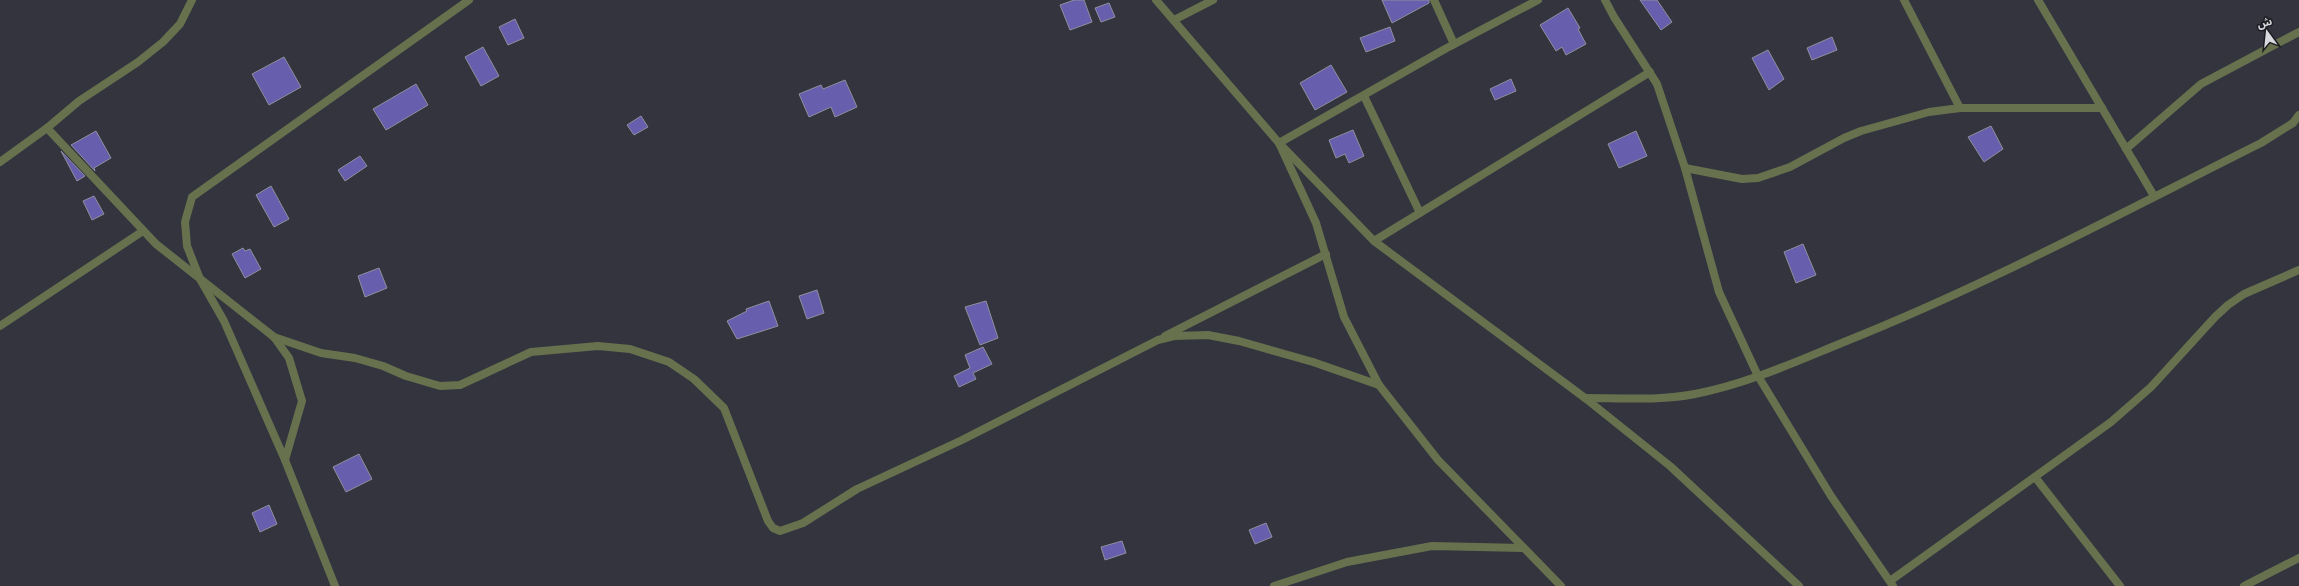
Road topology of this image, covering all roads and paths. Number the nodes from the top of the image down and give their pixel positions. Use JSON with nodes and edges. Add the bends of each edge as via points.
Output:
{"nodes":[{"id":1,"x":192,"y":0,"type":"edge"},
{"id":2,"x":469,"y":0,"type":"edge"},
{"id":3,"x":1156,"y":0,"type":"edge"},
{"id":4,"x":1213,"y":0,"type":"edge"},
{"id":5,"x":1434,"y":0,"type":"edge"},
{"id":6,"x":1538,"y":0,"type":"edge"},
{"id":7,"x":1606,"y":0,"type":"edge"},
{"id":8,"x":1904,"y":0,"type":"edge"},
{"id":9,"x":2040,"y":1,"type":"edge"},
{"id":10,"x":1174,"y":20,"type":"junction"},
{"id":11,"x":2299,"y":32,"type":"edge"},
{"id":12,"x":1454,"y":44,"type":"junction"},
{"id":13,"x":1650,"y":72,"type":"junction"},
{"id":14,"x":1364,"y":96,"type":"junction"},
{"id":15,"x":1960,"y":108,"type":"junction"},
{"id":16,"x":2102,"y":108,"type":"junction"},
{"id":17,"x":2299,"y":115,"type":"edge"},
{"id":18,"x":48,"y":128,"type":"junction"},
{"id":19,"x":1279,"y":143,"type":"junction"},
{"id":20,"x":2126,"y":149,"type":"junction"},
{"id":21,"x":0,"y":162,"type":"edge"},
{"id":22,"x":1685,"y":168,"type":"junction"},
{"id":23,"x":2154,"y":196,"type":"junction"},
{"id":24,"x":1420,"y":213,"type":"junction"},
{"id":25,"x":143,"y":231,"type":"junction"},
{"id":26,"x":1374,"y":241,"type":"junction"},
{"id":27,"x":1326,"y":254,"type":"junction"},
{"id":28,"x":2299,"y":270,"type":"edge"},
{"id":29,"x":200,"y":279,"type":"junction"},
{"id":30,"x":0,"y":326,"type":"edge"},
{"id":31,"x":274,"y":337,"type":"junction"},
{"id":32,"x":1158,"y":340,"type":"junction"},
{"id":33,"x":1758,"y":376,"type":"junction"},
{"id":34,"x":1380,"y":384,"type":"junction"},
{"id":35,"x":1585,"y":398,"type":"junction"},
{"id":36,"x":285,"y":460,"type":"junction"},
{"id":37,"x":2035,"y":476,"type":"junction"},
{"id":38,"x":1523,"y":548,"type":"junction"},
{"id":39,"x":2299,"y":558,"type":"edge"},
{"id":40,"x":1892,"y":584,"type":"edge"},
{"id":41,"x":335,"y":586,"type":"edge"},
{"id":42,"x":1274,"y":586,"type":"edge"},
{"id":43,"x":1561,"y":586,"type":"edge"},
{"id":44,"x":1799,"y":586,"type":"edge"},
{"id":45,"x":2120,"y":586,"type":"edge"},
{"id":46,"x":2244,"y":586,"type":"edge"}],
"edges":[{"from":1,"to":18,"type":"street","via":[[180,24],[163,42],[79,101]]},
{"from":2,"to":29,"type":"street","via":[[192,197],[184,222],[187,246]]},
{"from":3,"to":10,"type":"street"},
{"from":4,"to":10,"type":"street"},
{"from":5,"to":12,"type":"street"},
{"from":6,"to":12,"type":"street"},
{"from":7,"to":13,"type":"street","via":[[1614,17]]},
{"from":8,"to":15,"type":"street"},
{"from":9,"to":16,"type":"street"},
{"from":10,"to":19,"type":"street"},
{"from":11,"to":20,"type":"street","via":[[2201,84]]},
{"from":12,"to":14,"type":"street"},
{"from":13,"to":22,"type":"street","via":[[1657,84]]},
{"from":13,"to":24,"type":"street"},
{"from":14,"to":19,"type":"street"},
{"from":14,"to":24,"type":"street"},
{"from":15,"to":16,"type":"street"},
{"from":15,"to":22,"type":"street","via":[[1929,112],[1861,132],[1844,138],[1790,167],[1758,178],[1742,179]]},
{"from":16,"to":20,"type":"street"},
{"from":17,"to":23,"type":"street","via":[[2293,123],[2261,143]]},
{"from":18,"to":21,"type":"street"},
{"from":18,"to":25,"type":"street"},
{"from":19,"to":26,"type":"street"},
{"from":19,"to":27,"type":"street","via":[[1316,222]]},
{"from":20,"to":23,"type":"street"},
{"from":22,"to":33,"type":"street","via":[[1719,292]]},
{"from":23,"to":33,"type":"street","via":[[1915,314]]},
{"from":24,"to":26,"type":"street"},
{"from":25,"to":29,"type":"street"},
{"from":25,"to":30,"type":"street"},
{"from":26,"to":35,"type":"street"},
{"from":27,"to":32,"type":"street"},
{"from":27,"to":34,"type":"street","via":[[1344,317]]},
{"from":28,"to":37,"type":"street","via":[[2244,294],[2228,305],[2151,387],[2111,422]]},
{"from":29,"to":31,"type":"street"},
{"from":29,"to":36,"type":"street","via":[[224,322]]},
{"from":31,"to":32,"type":"street","via":[[321,353],[355,358],[383,366],[440,386],[460,385],[531,352],[598,346],[630,349],[669,362],[694,379],[724,408],[768,521],[773,528],[780,531],[802,523],[857,489],[962,440]]},
{"from":31,"to":36,"type":"street","via":[[289,358],[302,401]]},
{"from":32,"to":34,"type":"street","via":[[1174,336],[1208,335],[1239,341]]},
{"from":33,"to":35,"type":"street","via":[[1692,394]]},
{"from":33,"to":40,"type":"street","via":[[1831,496]]},
{"from":34,"to":38,"type":"street","via":[[1438,460]]},
{"from":35,"to":44,"type":"street","via":[[1670,466]]},
{"from":36,"to":41,"type":"street"},
{"from":37,"to":40,"type":"street"},
{"from":37,"to":45,"type":"street"},
{"from":38,"to":42,"type":"street","via":[[1432,546],[1347,562]]},
{"from":38,"to":43,"type":"street"},
{"from":39,"to":46,"type":"street"}]}
